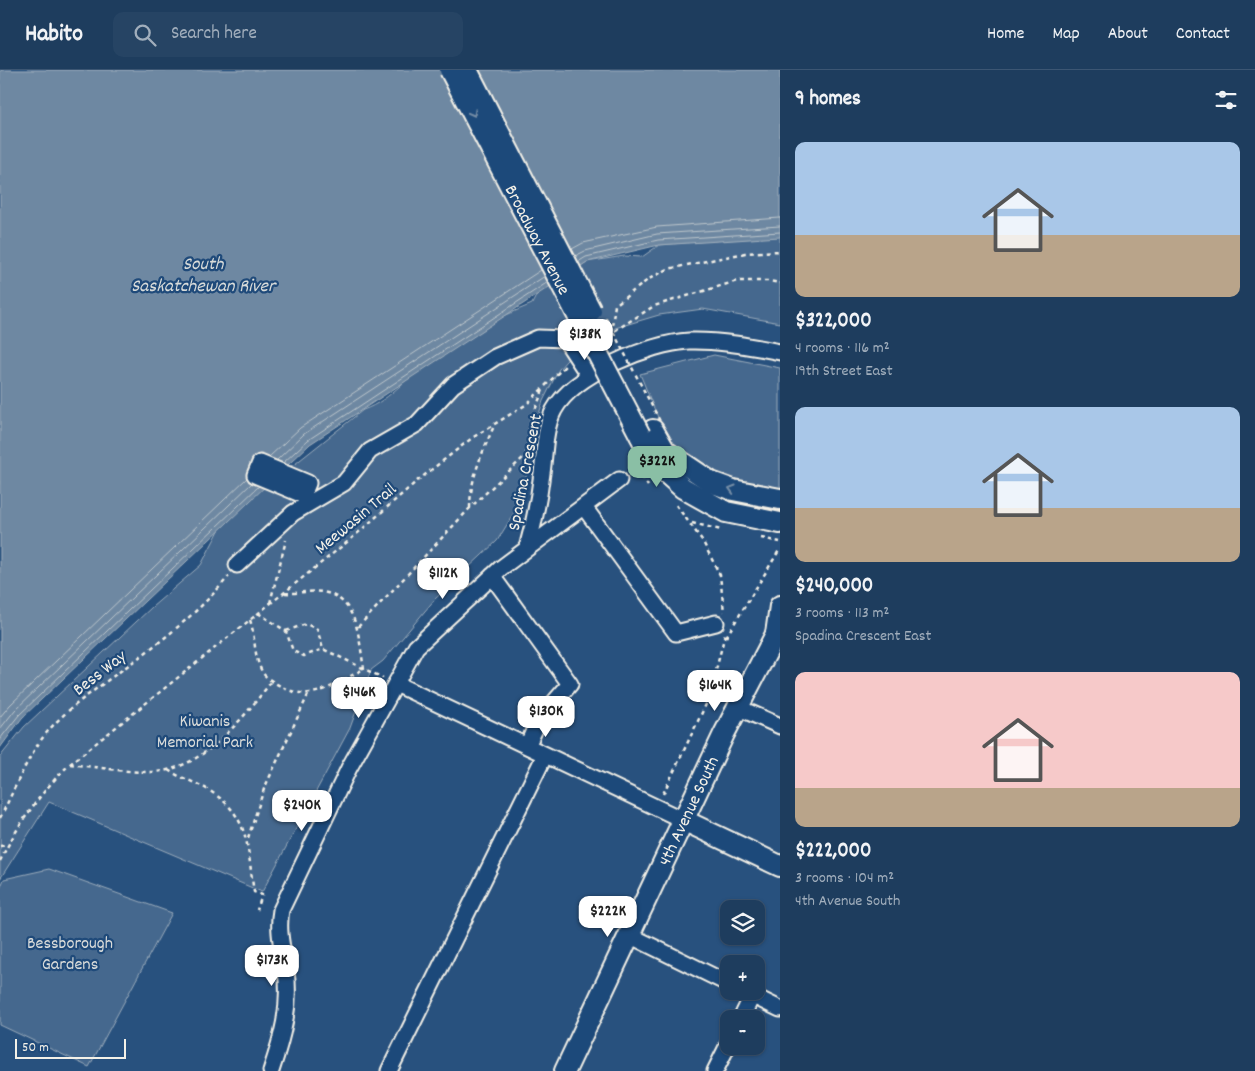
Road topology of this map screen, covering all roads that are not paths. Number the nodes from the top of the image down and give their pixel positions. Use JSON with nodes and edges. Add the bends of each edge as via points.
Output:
{"nodes":[{"id":1,"x":450,"y":70,"type":"edge"},
{"id":2,"x":467,"y":70,"type":"edge"},
{"id":3,"x":780,"y":352,"type":"edge"},
{"id":4,"x":589,"y":376,"type":"junction"},
{"id":5,"x":647,"y":432,"type":"junction"},
{"id":6,"x":258,"y":468,"type":"dead end"},
{"id":7,"x":619,"y":480,"type":"dead end"},
{"id":8,"x":323,"y":495,"type":"junction"},
{"id":9,"x":780,"y":499,"type":"edge"},
{"id":10,"x":584,"y":507,"type":"junction"},
{"id":11,"x":780,"y":523,"type":"edge"},
{"id":12,"x":527,"y":548,"type":"junction"},
{"id":13,"x":237,"y":565,"type":"road end"},
{"id":14,"x":492,"y":576,"type":"junction"},
{"id":15,"x":780,"y":606,"type":"edge"},
{"id":16,"x":722,"y":622,"type":"road end"},
{"id":17,"x":778,"y":632,"type":"edge"},
{"id":18,"x":396,"y":684,"type":"junction"},
{"id":19,"x":737,"y":707,"type":"junction"},
{"id":20,"x":780,"y":726,"type":"edge"},
{"id":21,"x":527,"y":746,"type":"junction"},
{"id":22,"x":545,"y":755,"type":"junction"},
{"id":23,"x":683,"y":820,"type":"junction"},
{"id":24,"x":780,"y":866,"type":"edge"},
{"id":25,"x":629,"y":935,"type":"junction"},
{"id":26,"x":720,"y":980,"type":"edge"},
{"id":27,"x":761,"y":1000,"type":"edge"},
{"id":28,"x":780,"y":1009,"type":"edge"},
{"id":29,"x":723,"y":1055,"type":"edge"},
{"id":30,"x":271,"y":1071,"type":"edge"},
{"id":31,"x":389,"y":1071,"type":"edge"},
{"id":32,"x":565,"y":1071,"type":"edge"},
{"id":33,"x":715,"y":1071,"type":"edge"}],
"edges":[{"from":1,"to":5,"type":"main road","name":"Broadway Avenue","one_way":true,"bridge":true},
{"from":2,"to":5,"type":"main road","name":"Broadway Avenue","bridge":true},
{"from":3,"to":4,"type":"street","name":"Spadina Crescent","via":[[738,344],[689,341],[657,347]]},
{"from":4,"to":8,"type":"street","via":[[565,340],[538,338],[495,357],[453,385],[417,424],[370,451],[344,483]]},
{"from":4,"to":12,"type":"street","name":"Spadina Crescent","via":[[563,400],[552,418]]},
{"from":9,"to":5,"type":"main road","name":"Broadway Avenue","one_way":true,"via":[[733,490],[711,482],[665,451]]},
{"from":5,"to":11,"type":"main road","name":"Broadway Avenue","via":[[655,463],[683,488],[726,512]]},
{"from":6,"to":8,"type":"street","via":[[255,475],[303,495],[306,488]]},
{"from":7,"to":10,"type":"street","name":"Spadina Crescent"},
{"from":8,"to":13,"type":"street","via":[[293,513]]},
{"from":10,"to":12,"type":"street","name":"Spadina Crescent"},
{"from":10,"to":16,"type":"street","via":[[676,633]]},
{"from":12,"to":14,"type":"street","name":"Spadina Crescent"},
{"from":14,"to":18,"type":"street","name":"Spadina Crescent","via":[[416,647]]},
{"from":14,"to":21,"type":"street","via":[[570,684],[539,720]]},
{"from":15,"to":17,"type":"main road","name":"4th Avenue South"},
{"from":17,"to":19,"type":"main road","name":"4th Avenue South"},
{"from":18,"to":21,"type":"street"},
{"from":18,"to":30,"type":"street","name":"Spadina Crescent","via":[[349,768],[281,910],[280,943],[288,1010]]},
{"from":19,"to":20,"type":"street"},
{"from":19,"to":23,"type":"main road","name":"4th Avenue South"},
{"from":21,"to":22,"type":"street"},
{"from":22,"to":23,"type":"street"},
{"from":22,"to":31,"type":"street"},
{"from":23,"to":24,"type":"main road"},
{"from":23,"to":25,"type":"main road","name":"4th Avenue South"},
{"from":25,"to":26,"type":"street"},
{"from":25,"to":32,"type":"main road","name":"4th Avenue South"},
{"from":27,"to":28,"type":"street"},
{"from":29,"to":33,"type":"street"}]}
